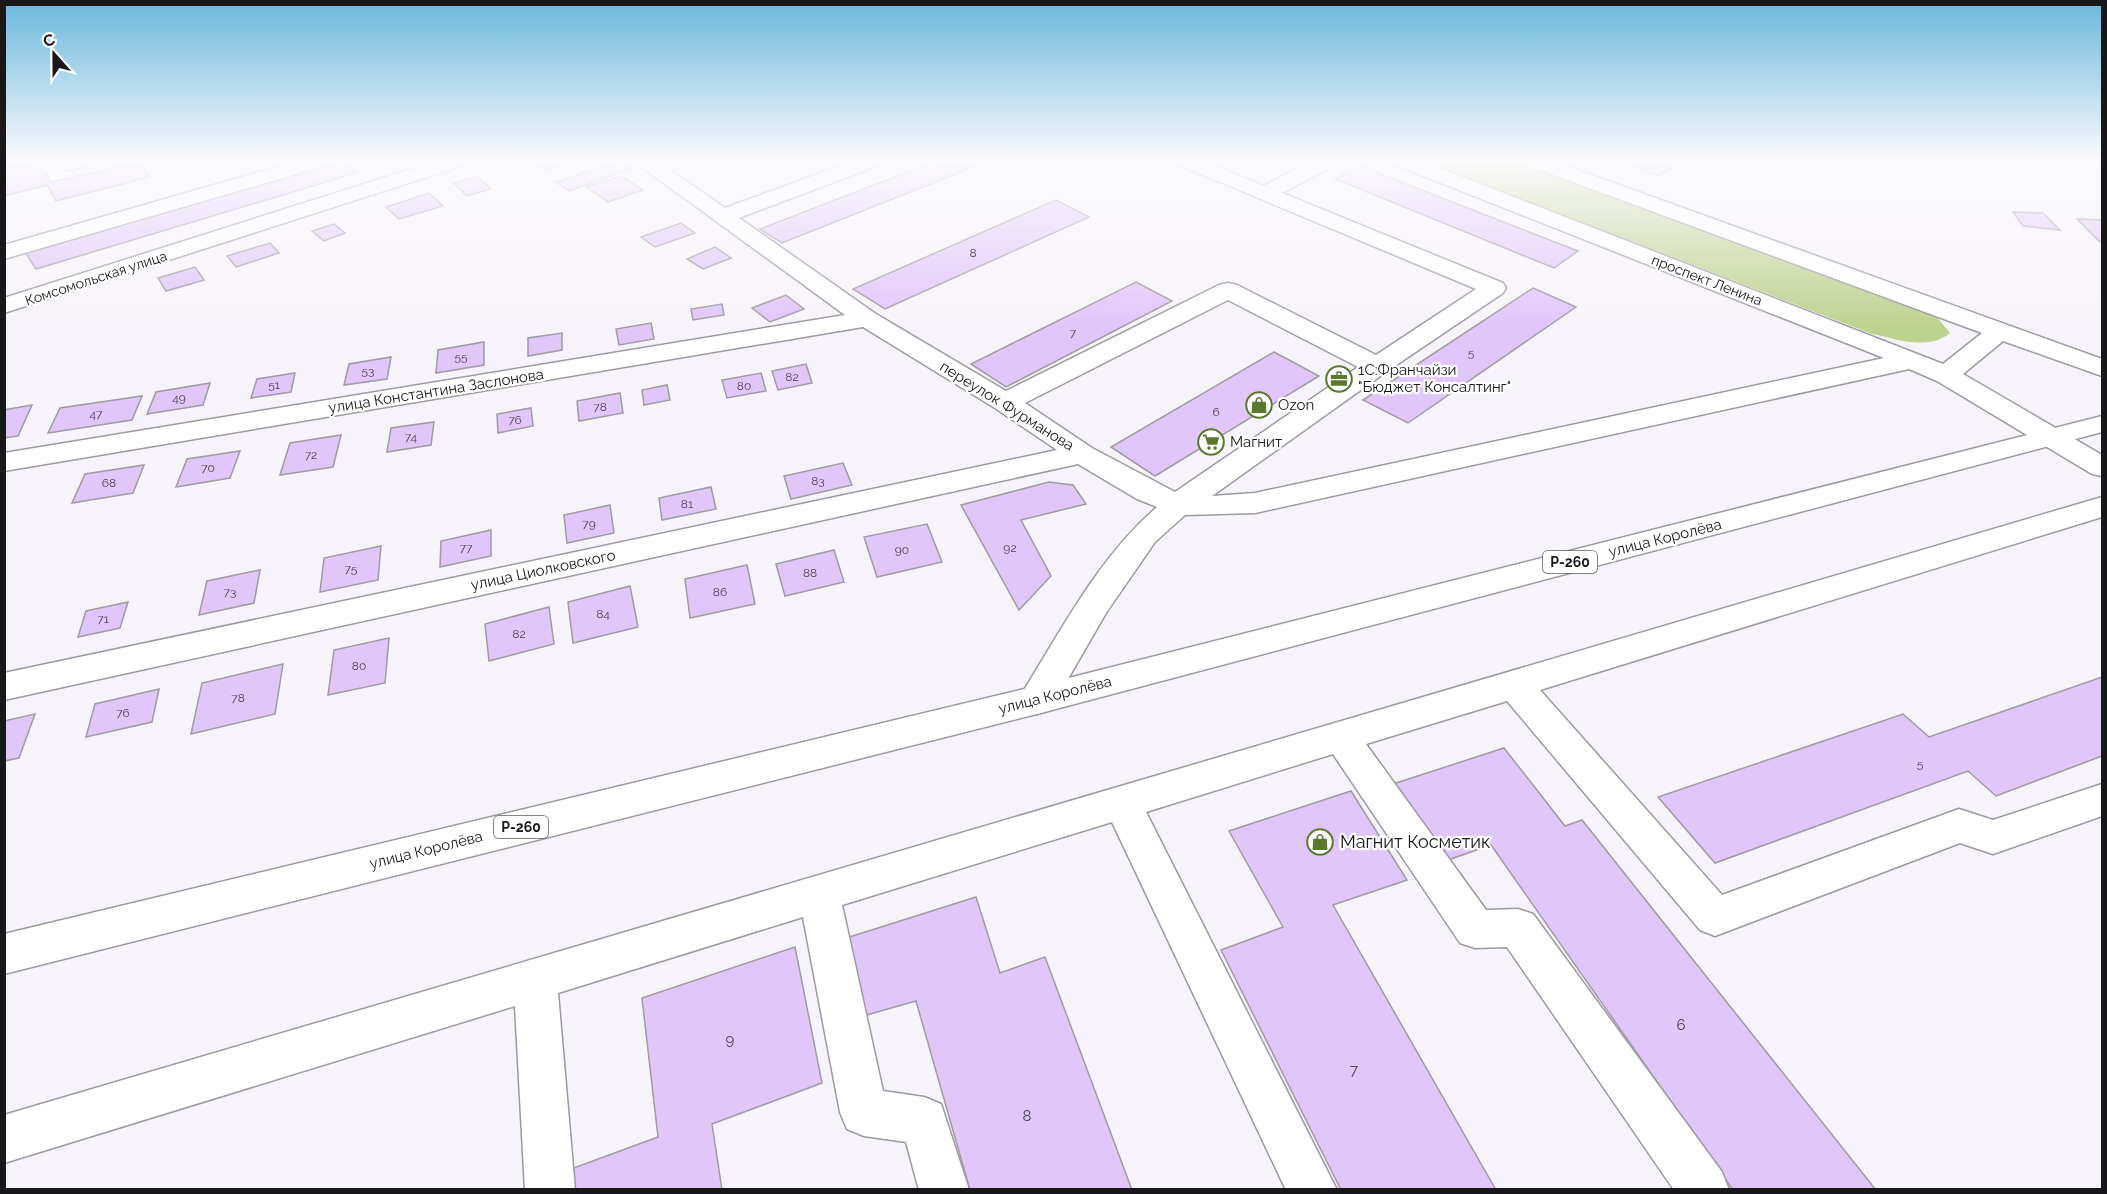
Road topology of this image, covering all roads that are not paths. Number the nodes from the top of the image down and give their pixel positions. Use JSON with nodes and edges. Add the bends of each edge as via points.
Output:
{"nodes":[{"id":1,"x":130,"y":216,"type":"edge"},
{"id":2,"x":273,"y":216,"type":"edge"},
{"id":3,"x":725,"y":216,"type":"edge"},
{"id":4,"x":1317,"y":216,"type":"edge"},
{"id":5,"x":1543,"y":216,"type":"edge"},
{"id":6,"x":1701,"y":216,"type":"edge"},
{"id":7,"x":722,"y":217,"type":"joint"},
{"id":8,"x":4,"y":252,"type":"edge"},
{"id":9,"x":8,"y":311,"type":"edge"},
{"id":10,"x":867,"y":320,"type":"junction"},
{"id":11,"x":2001,"y":330,"type":"junction"},
{"id":12,"x":1912,"y":360,"type":"junction"},
{"id":13,"x":1377,"y":366,"type":"junction"},
{"id":14,"x":2103,"y":368,"type":"edge"},
{"id":15,"x":1946,"y":375,"type":"junction"},
{"id":16,"x":1005,"y":402,"type":"junction"},
{"id":17,"x":2103,"y":424,"type":"edge"},
{"id":18,"x":2053,"y":437,"type":"junction"},
{"id":19,"x":1082,"y":454,"type":"junction"},
{"id":20,"x":4,"y":462,"type":"edge"},
{"id":21,"x":2103,"y":466,"type":"edge"},
{"id":22,"x":1178,"y":505,"type":"junction"},
{"id":23,"x":2103,"y":507,"type":"edge"},
{"id":24,"x":1514,"y":685,"type":"junction"},
{"id":25,"x":4,"y":687,"type":"edge"},
{"id":26,"x":1037,"y":700,"type":"junction"},
{"id":27,"x":1341,"y":737,"type":"junction"},
{"id":28,"x":2103,"y":800,"type":"edge"},
{"id":29,"x":1122,"y":803,"type":"junction"},
{"id":30,"x":819,"y":895,"type":"junction"},
{"id":31,"x":4,"y":954,"type":"edge"},
{"id":32,"x":536,"y":980,"type":"junction"},
{"id":33,"x":4,"y":1139,"type":"edge"},
{"id":34,"x":550,"y":1190,"type":"edge"},
{"id":35,"x":944,"y":1190,"type":"edge"},
{"id":36,"x":1312,"y":1190,"type":"edge"},
{"id":37,"x":1704,"y":1190,"type":"edge"}],
"edges":[{"from":1,"to":8,"type":"main road"},
{"from":2,"to":9,"type":"main road","name":"Комсомольская улица"},
{"from":3,"to":7,"type":"main road"},
{"from":4,"to":13,"type":"main road","via":[[1494,288]]},
{"from":5,"to":12,"type":"main road","name":"проспект Ленина"},
{"from":6,"to":11,"type":"main road"},
{"from":7,"to":10,"type":"main road","name":"переулок Фурманова"},
{"from":10,"to":16,"type":"main road","name":"переулок Фурманова"},
{"from":10,"to":20,"type":"main road","name":"улица Константина Заслонова"},
{"from":11,"to":14,"type":"main road"},
{"from":11,"to":15,"type":"main road"},
{"from":12,"to":15,"type":"main road","name":"проспект Ленина"},
{"from":12,"to":22,"type":"main road","via":[[1255,503]]},
{"from":13,"to":16,"type":"main road","via":[[1228,290]]},
{"from":13,"to":22,"type":"main road"},
{"from":15,"to":18,"type":"main road","name":"проспект Ленина"},
{"from":16,"to":19,"type":"main road","name":"переулок Фурманова"},
{"from":17,"to":18,"type":"main road","name":"улица Королёва","number":"Р-260"},
{"from":18,"to":21,"type":"main road","name":"проспект Ленина"},
{"from":18,"to":26,"type":"main road","name":"улица Королёва","number":"Р-260"},
{"from":19,"to":22,"type":"main road","name":"переулок Фурманова"},
{"from":19,"to":25,"type":"main road","name":"улица Циолковского"},
{"from":22,"to":26,"type":"main road","via":[[1144,535],[1094,605]]},
{"from":23,"to":24,"type":"main road"},
{"from":24,"to":27,"type":"main road"},
{"from":24,"to":28,"type":"main road","via":[[1715,917],[1959,826],[1993,837]]},
{"from":26,"to":31,"type":"main road","name":"улица Королёва","number":"Р-260"},
{"from":27,"to":29,"type":"main road"},
{"from":27,"to":37,"type":"main road","via":[[1474,929],[1518,928]]},
{"from":29,"to":30,"type":"main road"},
{"from":29,"to":36,"type":"main road"},
{"from":30,"to":32,"type":"main road"},
{"from":30,"to":35,"type":"main road","via":[[864,1112],[924,1121]]},
{"from":32,"to":33,"type":"main road"},
{"from":32,"to":34,"type":"main road"}]}
